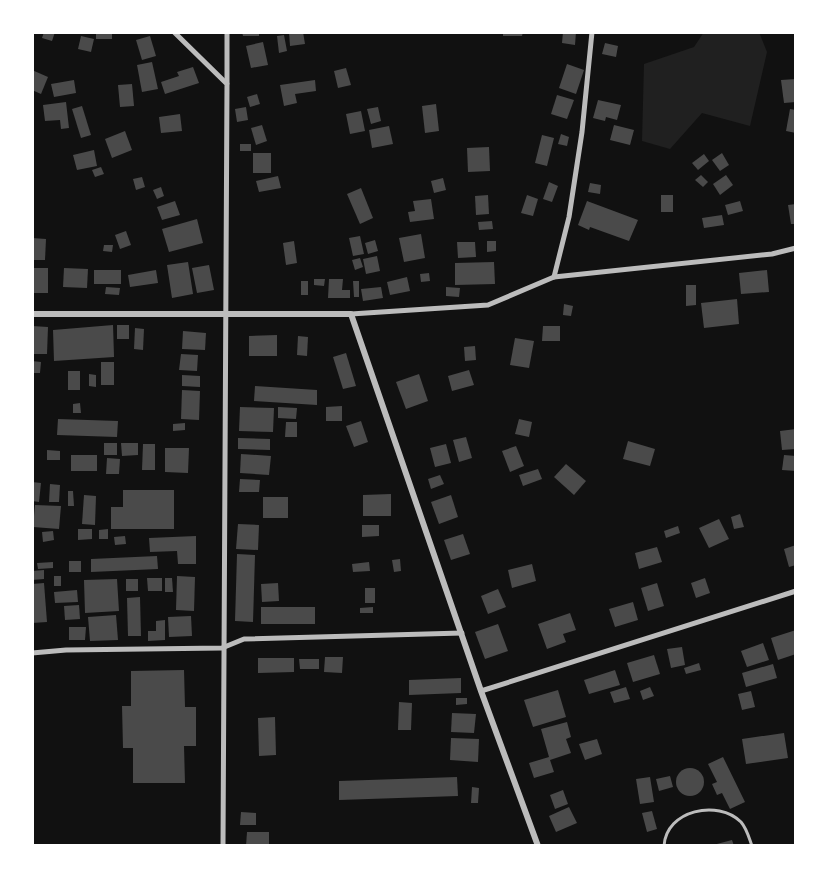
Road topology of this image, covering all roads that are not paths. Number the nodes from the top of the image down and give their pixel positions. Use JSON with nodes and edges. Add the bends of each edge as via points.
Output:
{"nodes":[{"id":1,"x":174,"y":32,"type":"edge"},
{"id":2,"x":227,"y":32,"type":"edge"},
{"id":3,"x":592,"y":32,"type":"edge"},
{"id":4,"x":227,"y":84,"type":"junction"},
{"id":5,"x":796,"y":248,"type":"edge"},
{"id":6,"x":554,"y":277,"type":"junction"},
{"id":7,"x":224,"y":313,"type":"junction"},
{"id":8,"x":32,"y":314,"type":"edge"},
{"id":9,"x":351,"y":314,"type":"junction"},
{"id":10,"x":796,"y":591,"type":"edge"},
{"id":11,"x":462,"y":633,"type":"junction"},
{"id":12,"x":222,"y":648,"type":"junction"},
{"id":13,"x":32,"y":653,"type":"edge"},
{"id":14,"x":481,"y":691,"type":"junction"},
{"id":15,"x":223,"y":846,"type":"edge"},
{"id":16,"x":538,"y":846,"type":"edge"},
{"id":17,"x":664,"y":846,"type":"edge"},
{"id":18,"x":752,"y":846,"type":"edge"}],
"edges":[{"from":1,"to":4,"type":"street"},
{"from":2,"to":4,"type":"street"},
{"from":3,"to":6,"type":"street","via":[[586,111]]},
{"from":4,"to":7,"type":"street"},
{"from":5,"to":6,"type":"street"},
{"from":6,"to":9,"type":"street","via":[[488,305]]},
{"from":7,"to":8,"type":"street"},
{"from":7,"to":9,"type":"street"},
{"from":7,"to":12,"type":"street"},
{"from":9,"to":11,"type":"street"},
{"from":10,"to":14,"type":"street"},
{"from":11,"to":12,"type":"street","via":[[244,639]]},
{"from":11,"to":14,"type":"street"},
{"from":12,"to":13,"type":"street"},
{"from":12,"to":15,"type":"street"},
{"from":14,"to":16,"type":"street"},
{"from":17,"to":18,"type":"lane","via":[[669,826],[704,810],[740,821]]}]}
